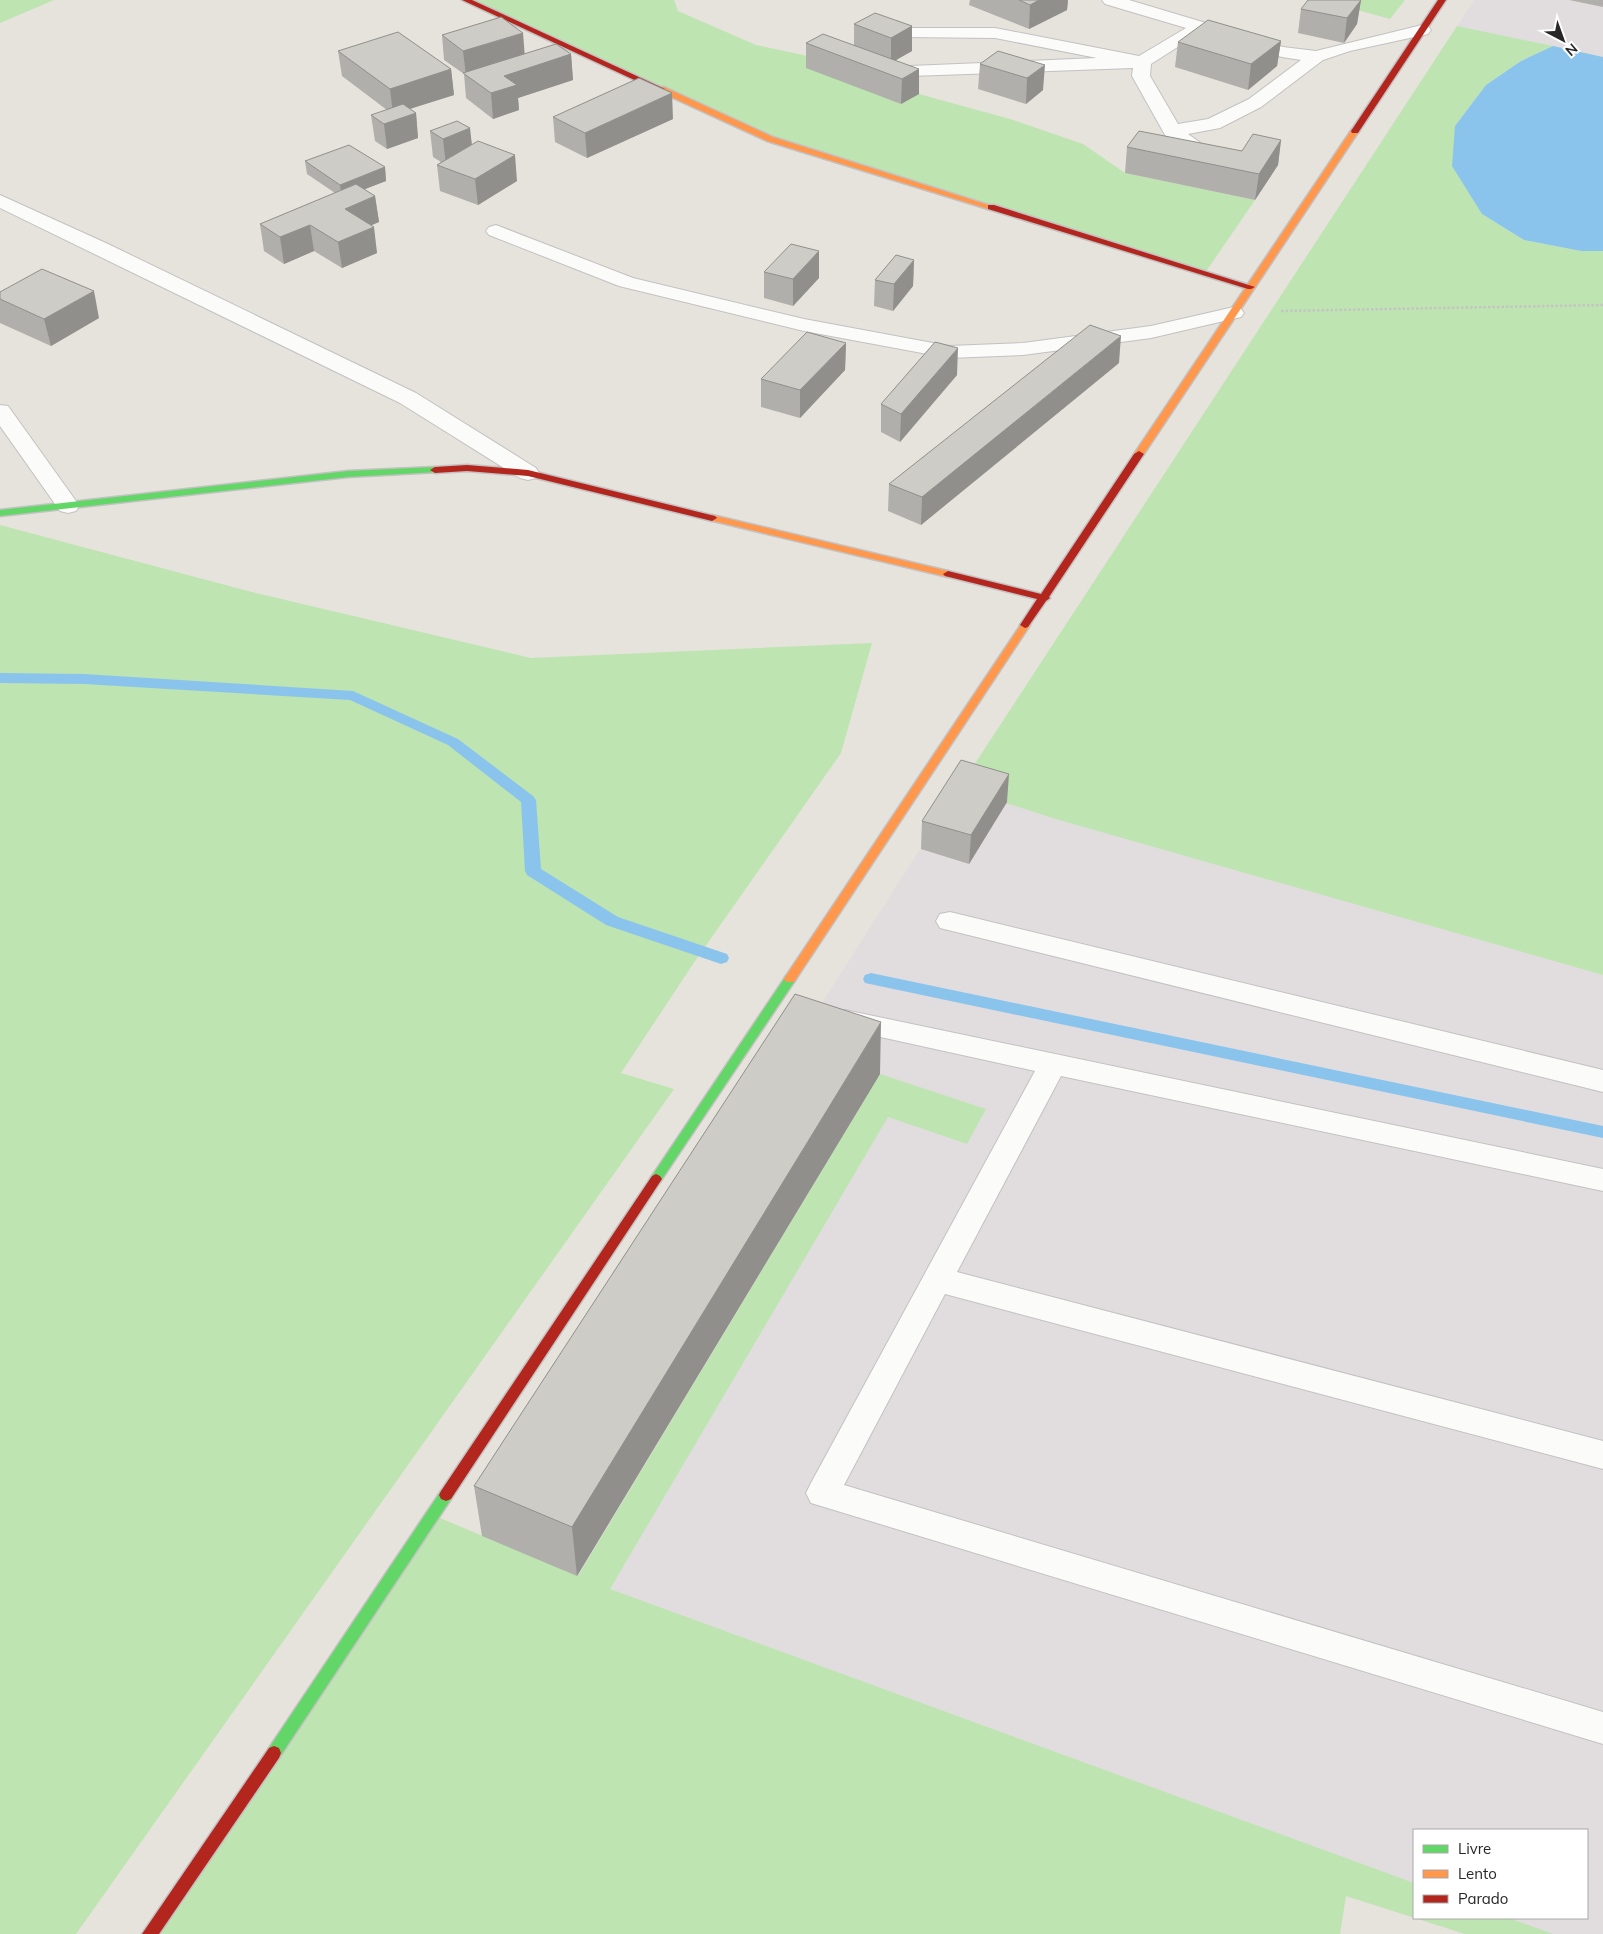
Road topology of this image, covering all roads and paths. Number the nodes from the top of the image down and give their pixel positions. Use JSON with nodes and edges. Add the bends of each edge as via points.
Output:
{"nodes":[{"id":1,"x":466,"y":0,"type":"edge"},
{"id":2,"x":1111,"y":0,"type":"edge"},
{"id":3,"x":1442,"y":0,"type":"edge"},
{"id":4,"x":1200,"y":27,"type":"junction"},
{"id":5,"x":1422,"y":30,"type":"junction"},
{"id":6,"x":909,"y":33,"type":"dead end"},
{"id":7,"x":1317,"y":56,"type":"junction"},
{"id":8,"x":1142,"y":62,"type":"junction"},
{"id":9,"x":910,"y":71,"type":"edge"},
{"id":10,"x":1172,"y":131,"type":"junction"},
{"id":11,"x":1213,"y":161,"type":"edge"},
{"id":12,"x":0,"y":201,"type":"edge"},
{"id":13,"x":496,"y":231,"type":"dead end"},
{"id":14,"x":1251,"y":287,"type":"junction"},
{"id":15,"x":1603,"y":305,"type":"edge"},
{"id":16,"x":1234,"y":313,"type":"junction"},
{"id":17,"x":0,"y":411,"type":"edge"},
{"id":18,"x":528,"y":473,"type":"junction"},
{"id":19,"x":68,"y":506,"type":"junction"},
{"id":20,"x":0,"y":513,"type":"edge"},
{"id":21,"x":1045,"y":598,"type":"junction"},
{"id":22,"x":950,"y":921,"type":"dead end"},
{"id":23,"x":796,"y":1009,"type":"junction"},
{"id":24,"x":1053,"y":1064,"type":"junction"},
{"id":25,"x":1603,"y":1081,"type":"edge"},
{"id":26,"x":1603,"y":1180,"type":"edge"},
{"id":27,"x":939,"y":1280,"type":"junction"},
{"id":28,"x":1603,"y":1455,"type":"edge"},
{"id":29,"x":1603,"y":1728,"type":"edge"},
{"id":30,"x":150,"y":1934,"type":"edge"}],
"edges":[{"from":1,"to":14,"type":"street","via":[[770,139]]},
{"from":2,"to":4,"type":"street"},
{"from":3,"to":5,"type":"street"},
{"from":4,"to":7,"type":"street","via":[[1282,52]]},
{"from":4,"to":8,"type":"street"},
{"from":5,"to":7,"type":"street"},
{"from":5,"to":14,"type":"street"},
{"from":6,"to":8,"type":"street","via":[[995,33]]},
{"from":7,"to":10,"type":"street","via":[[1255,103],[1213,124]]},
{"from":8,"to":9,"type":"street"},
{"from":8,"to":10,"type":"street","via":[[1140,76]]},
{"from":10,"to":11,"type":"street"},
{"from":12,"to":18,"type":"street","via":[[408,398]]},
{"from":13,"to":16,"type":"street","via":[[626,282],[804,325],[949,352],[1023,349],[1151,332]]},
{"from":14,"to":16,"type":"street"},
{"from":15,"to":16,"type":"path"},
{"from":16,"to":21,"type":"street"},
{"from":17,"to":19,"type":"street"},
{"from":18,"to":19,"type":"street","via":[[467,468],[348,474]]},
{"from":18,"to":21,"type":"street"},
{"from":19,"to":20,"type":"street"},
{"from":21,"to":23,"type":"street"},
{"from":22,"to":25,"type":"street"},
{"from":23,"to":24,"type":"street"},
{"from":23,"to":30,"type":"street"},
{"from":24,"to":26,"type":"street"},
{"from":24,"to":27,"type":"street"},
{"from":27,"to":28,"type":"street"},
{"from":27,"to":29,"type":"street","via":[[823,1493]]}]}
